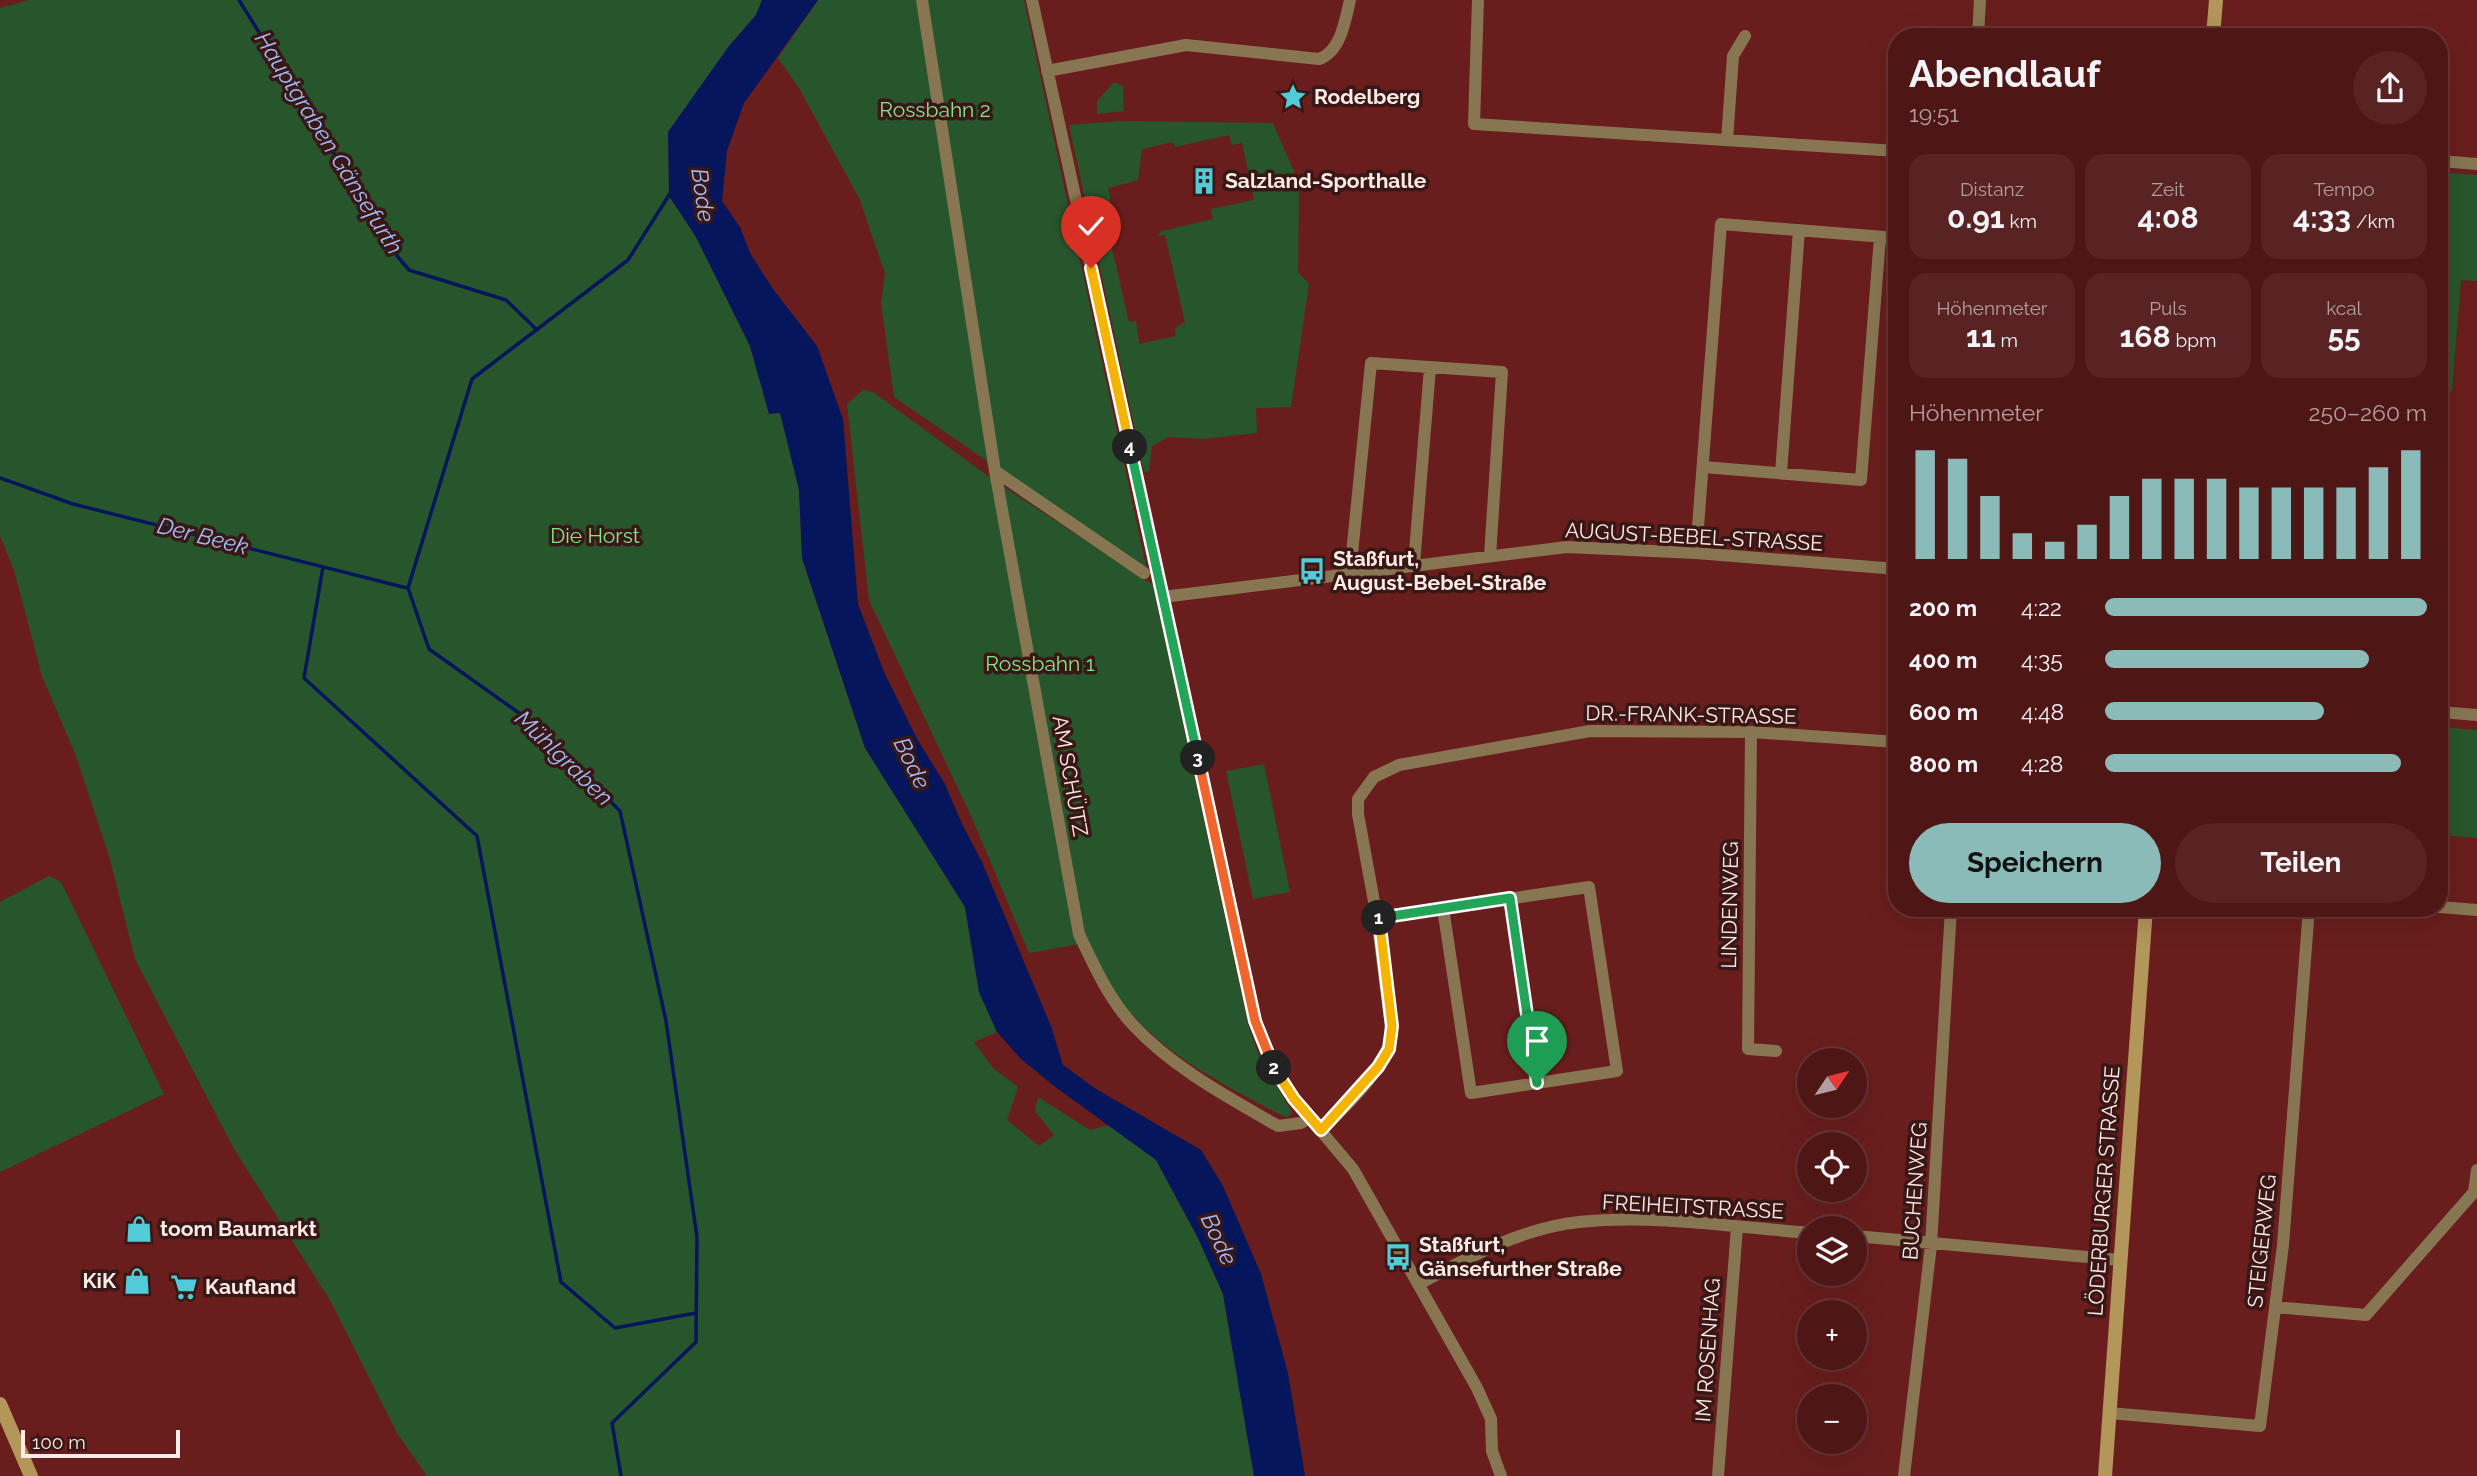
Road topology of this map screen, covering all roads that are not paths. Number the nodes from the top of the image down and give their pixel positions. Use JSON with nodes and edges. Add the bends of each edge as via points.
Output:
{"nodes":[{"id":1,"x":922,"y":0,"type":"edge"},
{"id":2,"x":1032,"y":0,"type":"edge"},
{"id":3,"x":1350,"y":0,"type":"edge"},
{"id":4,"x":1478,"y":0,"type":"edge"},
{"id":5,"x":1980,"y":0,"type":"edge"},
{"id":6,"x":2216,"y":0,"type":"edge"},
{"id":7,"x":1978,"y":28,"type":"edge"},
{"id":8,"x":2214,"y":28,"type":"edge"},
{"id":9,"x":1745,"y":36,"type":"dead end"},
{"id":10,"x":1047,"y":71,"type":"junction"},
{"id":11,"x":1727,"y":140,"type":"junction"},
{"id":12,"x":1888,"y":150,"type":"edge"},
{"id":13,"x":2448,"y":162,"type":"edge"},
{"id":14,"x":2477,"y":164,"type":"edge"},
{"id":15,"x":1799,"y":230,"type":"junction"},
{"id":16,"x":1880,"y":237,"type":"junction"},
{"id":17,"x":1888,"y":237,"type":"edge"},
{"id":18,"x":1430,"y":368,"type":"junction"},
{"id":19,"x":1703,"y":467,"type":"junction"},
{"id":20,"x":995,"y":471,"type":"junction"},
{"id":21,"x":1781,"y":473,"type":"junction"},
{"id":22,"x":1696,"y":553,"type":"junction"},
{"id":23,"x":1490,"y":556,"type":"junction"},
{"id":24,"x":1414,"y":564,"type":"junction"},
{"id":25,"x":1888,"y":568,"type":"edge"},
{"id":26,"x":1144,"y":573,"type":"dead end"},
{"id":27,"x":1350,"y":573,"type":"junction"},
{"id":28,"x":1163,"y":597,"type":"junction"},
{"id":29,"x":2448,"y":713,"type":"edge"},
{"id":30,"x":2477,"y":715,"type":"edge"},
{"id":31,"x":1751,"y":732,"type":"junction"},
{"id":32,"x":1888,"y":741,"type":"edge"},
{"id":33,"x":1510,"y":898,"type":"junction"},
{"id":34,"x":1443,"y":908,"type":"junction"},
{"id":35,"x":2448,"y":908,"type":"edge"},
{"id":36,"x":2477,"y":910,"type":"edge"},
{"id":37,"x":1950,"y":917,"type":"edge"},
{"id":38,"x":2145,"y":917,"type":"edge"},
{"id":39,"x":2308,"y":917,"type":"edge"},
{"id":40,"x":1377,"y":918,"type":"junction"},
{"id":41,"x":1776,"y":1051,"type":"dead end"},
{"id":42,"x":1537,"y":1083,"type":"junction"},
{"id":43,"x":1309,"y":1118,"type":"junction"},
{"id":44,"x":1321,"y":1130,"type":"junction"},
{"id":45,"x":2477,"y":1170,"type":"edge"},
{"id":46,"x":1737,"y":1227,"type":"junction"},
{"id":47,"x":1797,"y":1232,"type":"edge"},
{"id":48,"x":1867,"y":1237,"type":"edge"},
{"id":49,"x":1931,"y":1245,"type":"junction"},
{"id":50,"x":2120,"y":1260,"type":"junction"},
{"id":51,"x":1419,"y":1284,"type":"junction"},
{"id":52,"x":2275,"y":1307,"type":"junction"},
{"id":53,"x":0,"y":1404,"type":"edge"},
{"id":54,"x":2109,"y":1413,"type":"junction"},
{"id":55,"x":31,"y":1476,"type":"edge"},
{"id":56,"x":1501,"y":1476,"type":"edge"},
{"id":57,"x":1718,"y":1476,"type":"edge"},
{"id":58,"x":1904,"y":1476,"type":"edge"},
{"id":59,"x":2105,"y":1476,"type":"edge"}],
"edges":[{"from":1,"to":20,"type":"street","name":"AM SCHÜTZ"},
{"from":2,"to":10,"type":"street"},
{"from":3,"to":10,"type":"street","via":[[1336,48],[1318,59],[1186,45]]},
{"from":4,"to":11,"type":"street","via":[[1474,124]]},
{"from":5,"to":7,"type":"street"},
{"from":6,"to":8,"type":"street"},
{"from":9,"to":11,"type":"street","via":[[1734,55]]},
{"from":10,"to":28,"type":"street"},
{"from":11,"to":12,"type":"street"},
{"from":13,"to":14,"type":"street"},
{"from":15,"to":16,"type":"street"},
{"from":15,"to":19,"type":"street","via":[[1721,224]]},
{"from":15,"to":21,"type":"street"},
{"from":16,"to":17,"type":"street"},
{"from":16,"to":21,"type":"street","via":[[1861,480]]},
{"from":18,"to":23,"type":"street","via":[[1502,372]]},
{"from":18,"to":24,"type":"street"},
{"from":18,"to":27,"type":"street","via":[[1371,363]]},
{"from":19,"to":21,"type":"street"},
{"from":19,"to":22,"type":"street"},
{"from":20,"to":26,"type":"street"},
{"from":20,"to":43,"type":"street","name":"AM SCHÜTZ","via":[[1079,934],[1100,978],[1141,1032],[1165,1055],[1278,1126]]},
{"from":22,"to":23,"type":"street","name":"AUGUST-BEBEL-STRASSE","via":[[1567,547]]},
{"from":22,"to":25,"type":"street","name":"AUGUST-BEBEL-STRASSE"},
{"from":23,"to":24,"type":"street","name":"AUGUST-BEBEL-STRASSE"},
{"from":24,"to":27,"type":"street","name":"AUGUST-BEBEL-STRASSE"},
{"from":27,"to":28,"type":"street","name":"AUGUST-BEBEL-STRASSE"},
{"from":28,"to":43,"type":"street","via":[[1255,1021],[1275,1070]]},
{"from":29,"to":30,"type":"street"},
{"from":31,"to":32,"type":"street","name":"DR.-FRANK-STRASSE"},
{"from":31,"to":40,"type":"street","name":"DR.-FRANK-STRASSE","via":[[1590,730],[1385,770],[1357,799]]},
{"from":31,"to":41,"type":"street","name":"LINDENWEG","via":[[1748,1049]]},
{"from":33,"to":34,"type":"street"},
{"from":33,"to":42,"type":"street"},
{"from":33,"to":42,"type":"street","via":[[1589,887],[1617,1071]]},
{"from":34,"to":40,"type":"street"},
{"from":34,"to":42,"type":"street","via":[[1471,1093]]},
{"from":35,"to":36,"type":"street"},
{"from":37,"to":49,"type":"street","name":"BUCHENWEG"},
{"from":38,"to":50,"type":"street","name":"LÖDERBURGER STRASSE"},
{"from":39,"to":52,"type":"street","name":"STEIGERWEG"},
{"from":40,"to":44,"type":"street","name":"DR.-FRANK-STRASSE","via":[[1392,1026],[1389,1049]]},
{"from":43,"to":44,"type":"street"},
{"from":44,"to":51,"type":"street","via":[[1353,1169]]},
{"from":45,"to":52,"type":"street","via":[[2474,1192],[2366,1315]]},
{"from":46,"to":47,"type":"street","name":"FREIHEITSTRASSE"},
{"from":46,"to":51,"type":"street","name":"FREIHEITSTRASSE","via":[[1577,1222],[1520,1236]]},
{"from":46,"to":57,"type":"street","name":"IM ROSENHAG"},
{"from":48,"to":49,"type":"street"},
{"from":49,"to":50,"type":"street"},
{"from":49,"to":58,"type":"street","name":"BUCHENWEG"},
{"from":50,"to":54,"type":"street","name":"LÖDERBURGER STRASSE"},
{"from":51,"to":56,"type":"street","via":[[1488,1410],[1492,1451]]},
{"from":52,"to":54,"type":"street","name":"STEIGERWEG","via":[[2260,1426]]},
{"from":53,"to":55,"type":"street"},
{"from":54,"to":59,"type":"street","name":"LÖDERBURGER STRASSE"}]}
